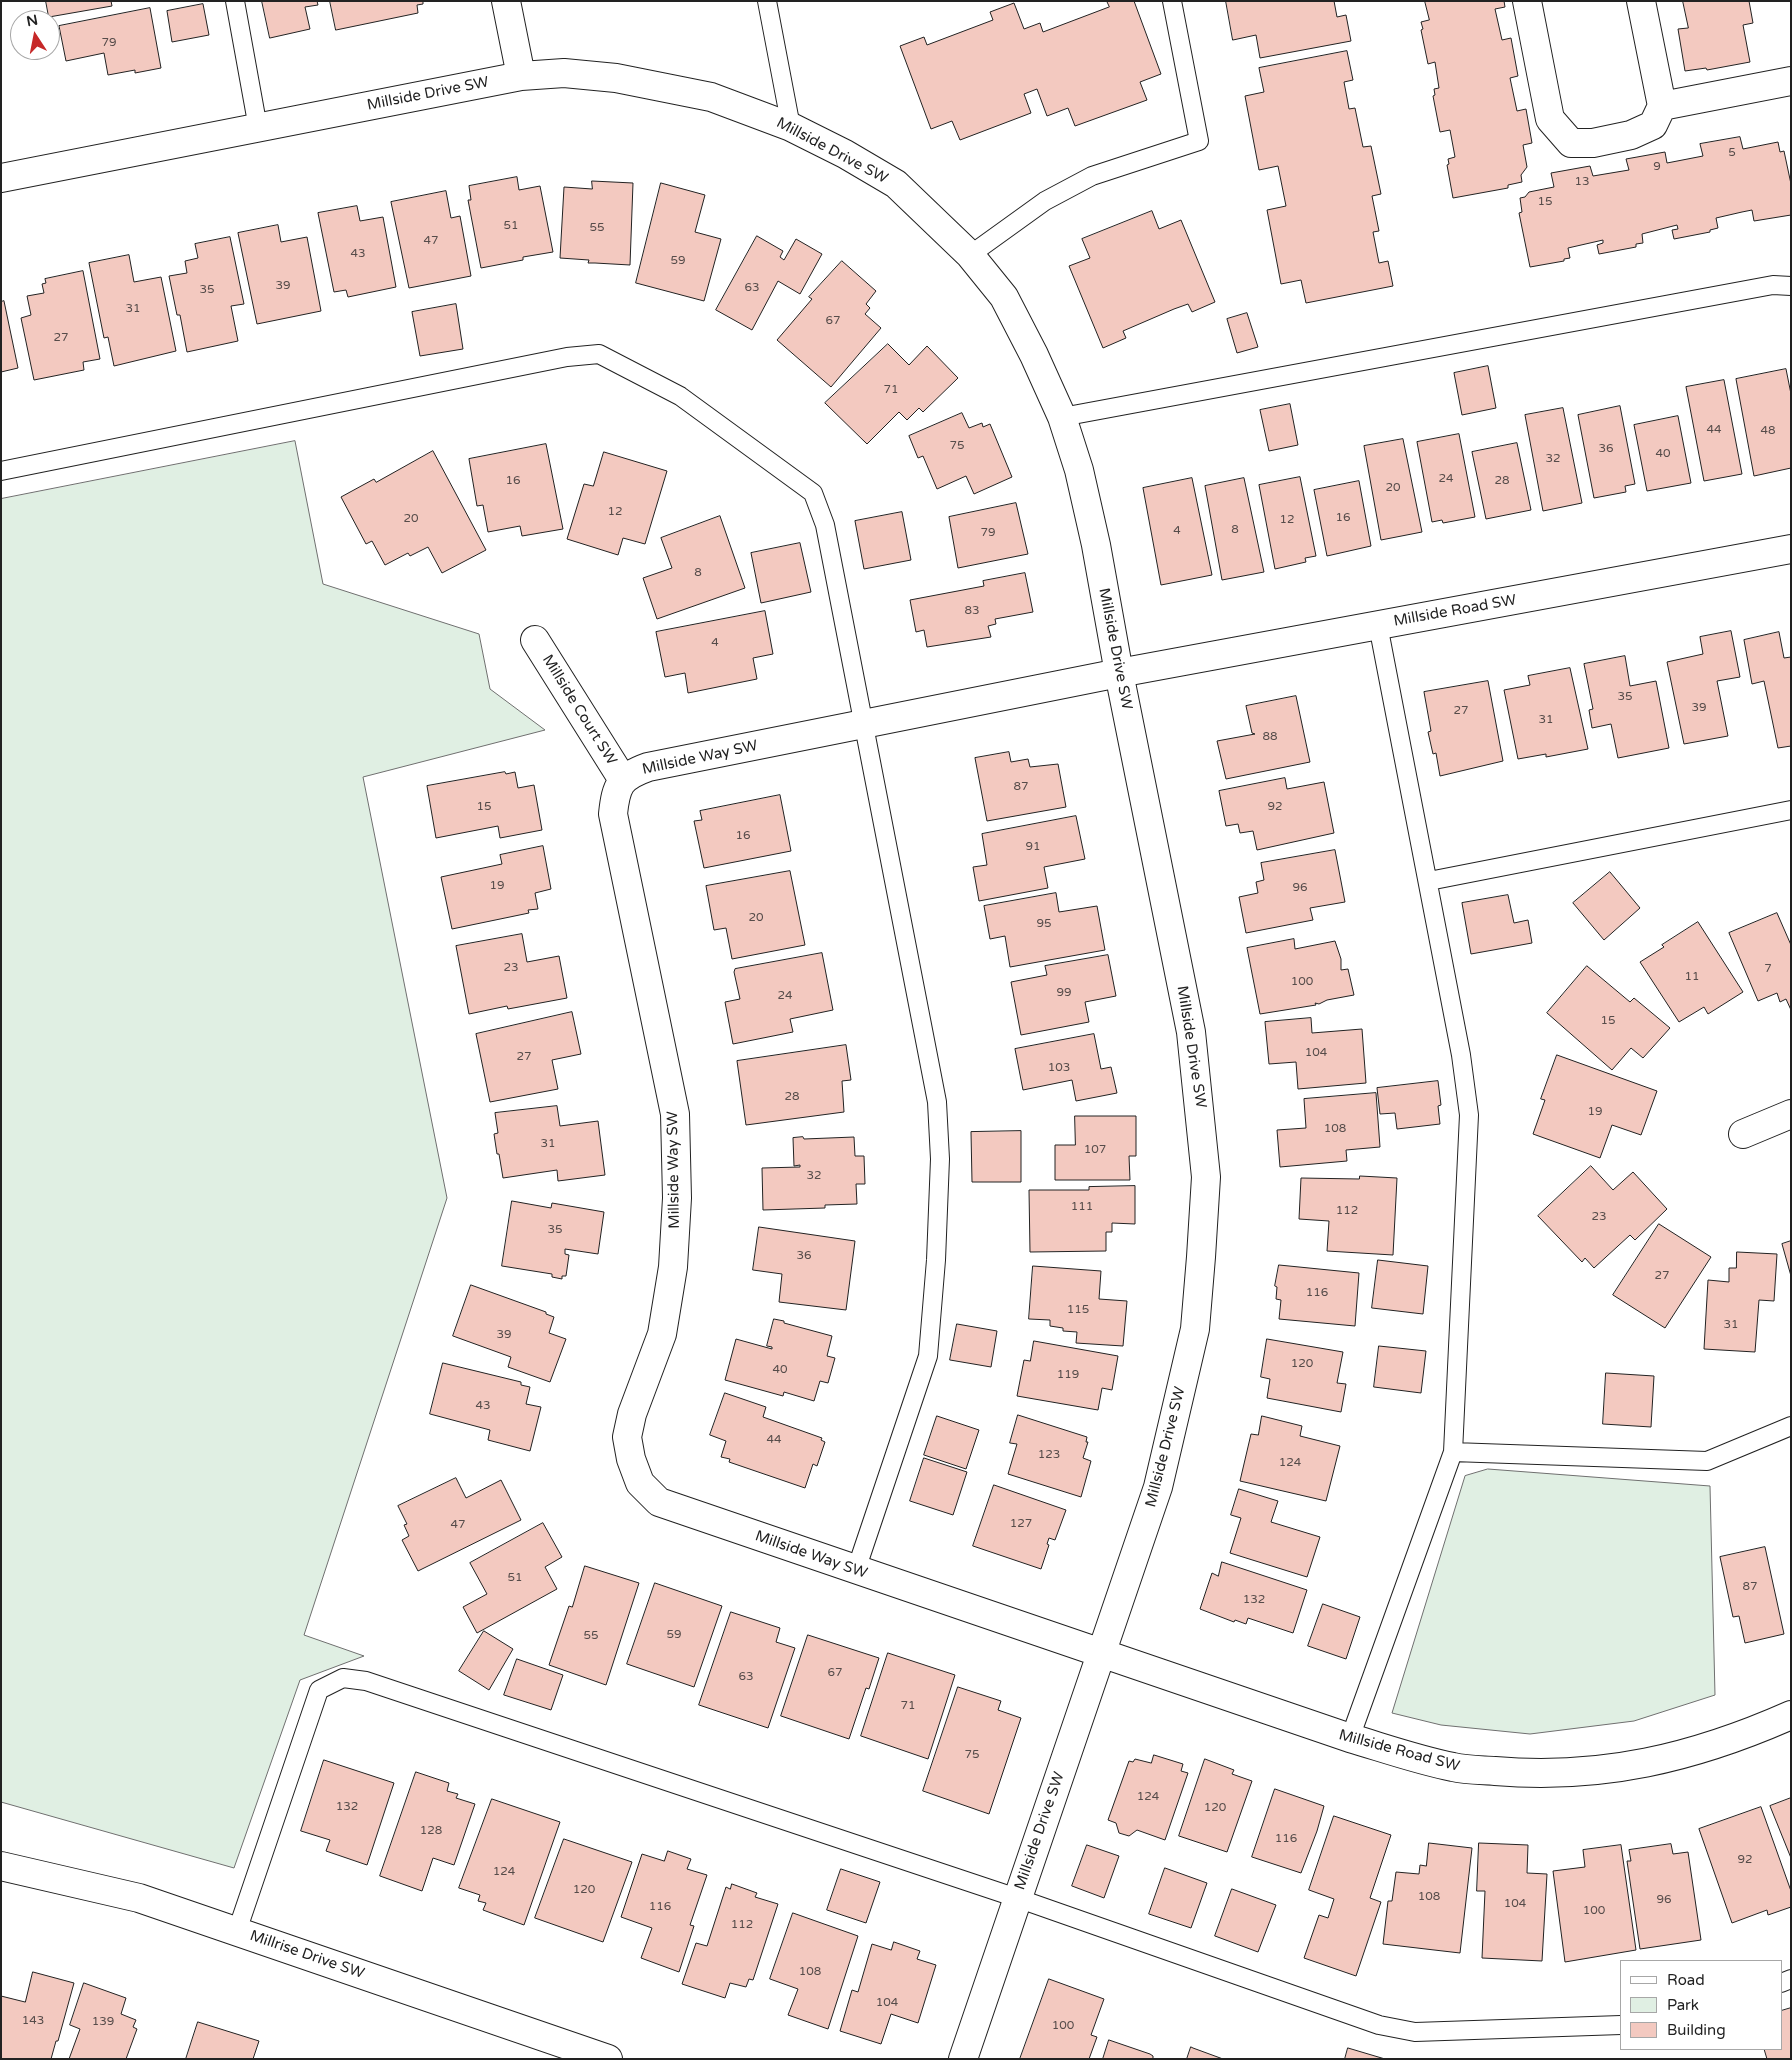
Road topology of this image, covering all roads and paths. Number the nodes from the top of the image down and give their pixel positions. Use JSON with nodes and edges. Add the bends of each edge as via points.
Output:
{"nodes":[{"id":1,"x":235,"y":1,"type":"edge"},
{"id":2,"x":506,"y":1,"type":"edge"},
{"id":3,"x":767,"y":1,"type":"edge"},
{"id":4,"x":1172,"y":1,"type":"edge"},
{"id":5,"x":1527,"y":1,"type":"edge"},
{"id":6,"x":1641,"y":1,"type":"edge"},
{"id":7,"x":520,"y":76,"type":"junction"},
{"id":8,"x":1791,"y":81,"type":"edge"},
{"id":9,"x":1662,"y":106,"type":"junction"},
{"id":10,"x":791,"y":127,"type":"junction"},
{"id":11,"x":258,"y":128,"type":"junction"},
{"id":12,"x":1,"y":178,"type":"edge"},
{"id":13,"x":970,"y":255,"type":"junction"},
{"id":14,"x":1791,"y":286,"type":"edge"},
{"id":15,"x":1062,"y":417,"type":"junction"},
{"id":16,"x":1,"y":471,"type":"edge"},
{"id":17,"x":1791,"y":549,"type":"edge"},
{"id":18,"x":1378,"y":625,"type":"junction"},
{"id":19,"x":535,"y":640,"type":"dead end"},
{"id":20,"x":1119,"y":673,"type":"junction"},
{"id":21,"x":864,"y":724,"type":"junction"},
{"id":22,"x":623,"y":780,"type":"junction"},
{"id":23,"x":1791,"y":810,"type":"edge"},
{"id":24,"x":1429,"y":881,"type":"junction"},
{"id":25,"x":1791,"y":1114,"type":"edge"},
{"id":26,"x":1743,"y":1134,"type":"dead end"},
{"id":27,"x":1791,"y":1426,"type":"edge"},
{"id":28,"x":1454,"y":1452,"type":"junction"},
{"id":29,"x":856,"y":1570,"type":"junction"},
{"id":30,"x":1102,"y":1653,"type":"junction"},
{"id":31,"x":1791,"y":1716,"type":"edge"},
{"id":32,"x":1350,"y":1738,"type":"junction"},
{"id":33,"x":1,"y":1866,"type":"edge"},
{"id":34,"x":1017,"y":1898,"type":"junction"},
{"id":35,"x":237,"y":1930,"type":"junction"},
{"id":36,"x":1620,"y":2025,"type":"edge"},
{"id":37,"x":608,"y":2059,"type":"edge"},
{"id":38,"x":963,"y":2059,"type":"edge"}],
"edges":[{"from":1,"to":11,"type":"lane"},
{"from":2,"to":7,"type":"street"},
{"from":3,"to":10,"type":"lane"},
{"from":4,"to":13,"type":"lane","via":[[1199,141],[1092,176],[1045,201]]},
{"from":5,"to":9,"type":"street","via":[[1550,119],[1571,143],[1594,143],[1631,136],[1652,125]]},
{"from":6,"to":9,"type":"street"},
{"from":7,"to":10,"type":"street","name":"Millside Drive SW","via":[[564,73],[616,78],[711,97]]},
{"from":7,"to":11,"type":"street","name":"Millside Drive SW"},
{"from":8,"to":9,"type":"street"},
{"from":10,"to":13,"type":"street","name":"Millside Drive SW","via":[[896,184]]},
{"from":11,"to":12,"type":"street","name":"Millside Drive SW"},
{"from":13,"to":15,"type":"street","name":"Millside Drive SW","via":[[1004,298]]},
{"from":14,"to":15,"type":"lane","via":[[1773,284]]},
{"from":15,"to":20,"type":"street","name":"Millside Drive SW","via":[[1080,470]]},
{"from":16,"to":21,"type":"lane","via":[[567,357],[599,354],[680,396],[813,493],[825,525]]},
{"from":17,"to":18,"type":"street","name":"Millside Road SW"},
{"from":18,"to":20,"type":"street","name":"Millside Road SW"},
{"from":18,"to":24,"type":"lane"},
{"from":19,"to":22,"type":"street","name":"Millside Court SW"},
{"from":20,"to":21,"type":"street","name":"Millside Way SW"},
{"from":20,"to":30,"type":"street","name":"Millside Drive SW","via":[[1191,1032],[1206,1177],[1194,1329],[1158,1487]]},
{"from":21,"to":22,"type":"street","name":"Millside Way SW","via":[[648,767]]},
{"from":21,"to":29,"type":"lane","via":[[937,1102],[940,1159],[928,1356]]},
{"from":22,"to":29,"type":"street","name":"Millside Way SW","via":[[615,792],[613,814],[674,1114],[677,1198],[674,1267],[662,1334],[632,1414],[627,1437],[631,1459],[640,1483],[659,1502]]},
{"from":23,"to":24,"type":"lane"},
{"from":24,"to":28,"type":"lane","via":[[1469,1115]]},
{"from":25,"to":26,"type":"street"},
{"from":27,"to":28,"type":"lane","via":[[1707,1461]]},
{"from":28,"to":32,"type":"lane"},
{"from":29,"to":30,"type":"street","name":"Millside Way SW"},
{"from":30,"to":32,"type":"street","name":"Millside Road SW"},
{"from":30,"to":34,"type":"street","name":"Millside Drive SW"},
{"from":31,"to":32,"type":"street","name":"Millside Road SW","via":[[1693,1753],[1573,1773],[1512,1773],[1454,1768]]},
{"from":33,"to":35,"type":"street","name":"Millrise Drive SW","via":[[139,1898]]},
{"from":34,"to":35,"type":"lane","via":[[366,1681],[343,1678],[319,1690]]},
{"from":34,"to":36,"type":"lane","via":[[1379,2025],[1415,2032]]},
{"from":34,"to":38,"type":"street","name":"Millside Drive SW"},
{"from":35,"to":37,"type":"street","name":"Millrise Drive SW"}]}
